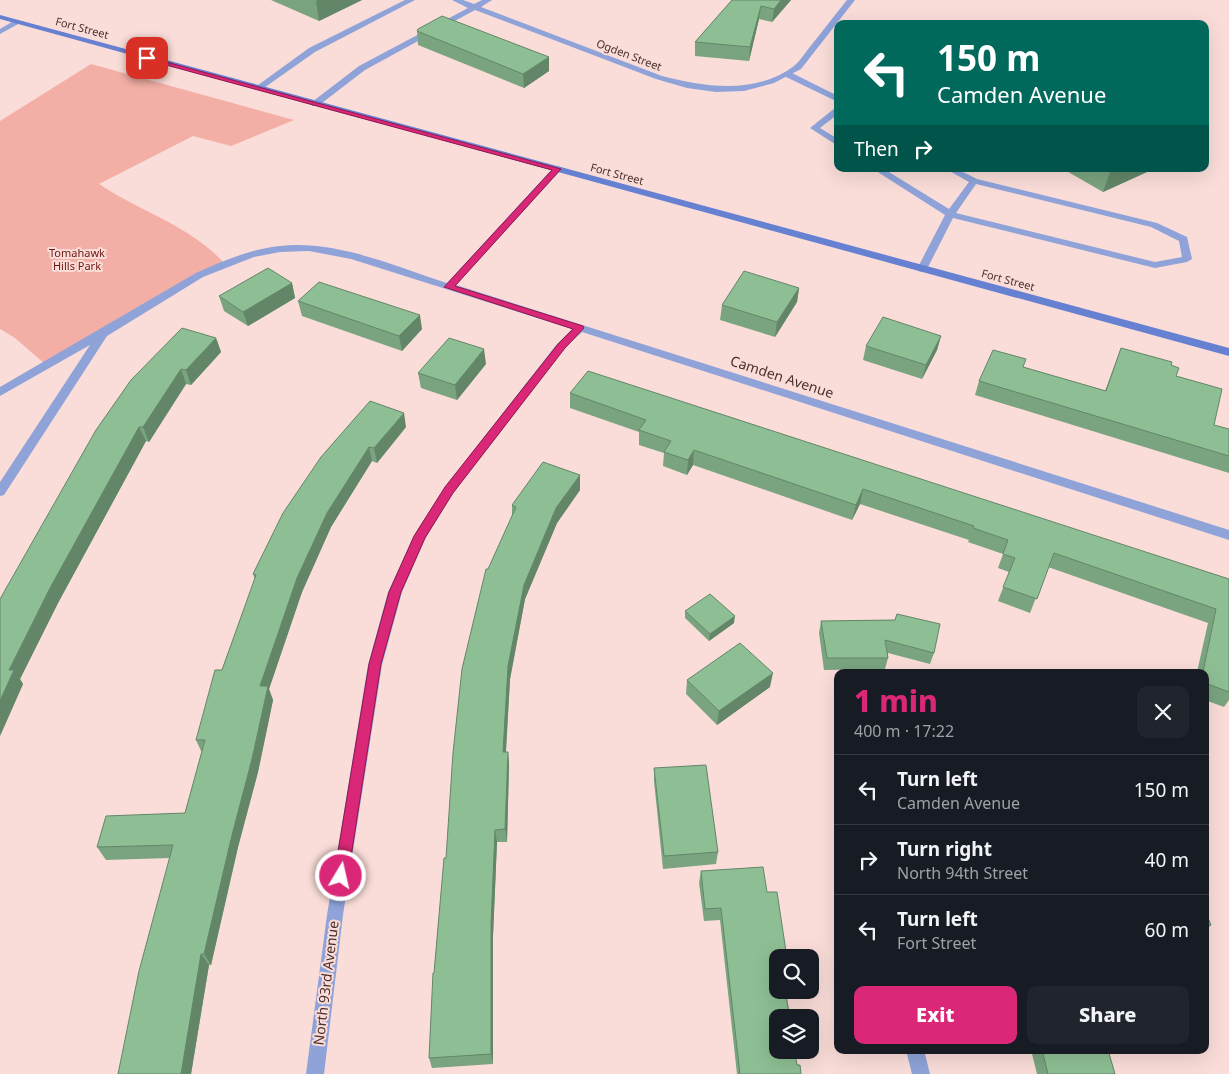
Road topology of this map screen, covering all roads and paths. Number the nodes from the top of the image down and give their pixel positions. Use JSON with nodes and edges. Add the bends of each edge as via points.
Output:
{"nodes":[{"id":1,"x":411,"y":0,"type":"edge"},
{"id":2,"x":456,"y":0,"type":"edge"},
{"id":3,"x":488,"y":0,"type":"edge"},
{"id":4,"x":852,"y":0,"type":"edge"},
{"id":5,"x":475,"y":7,"type":"junction"},
{"id":6,"x":0,"y":17,"type":"edge"},
{"id":7,"x":836,"y":20,"type":"edge"},
{"id":8,"x":18,"y":22,"type":"junction"},
{"id":9,"x":834,"y":23,"type":"edge"},
{"id":10,"x":0,"y":32,"type":"edge"},
{"id":11,"x":788,"y":74,"type":"junction"},
{"id":12,"x":258,"y":88,"type":"junction"},
{"id":13,"x":834,"y":98,"type":"edge"},
{"id":14,"x":315,"y":104,"type":"junction"},
{"id":15,"x":834,"y":113,"type":"edge"},
{"id":16,"x":834,"y":140,"type":"edge"},
{"id":17,"x":557,"y":169,"type":"junction"},
{"id":18,"x":883,"y":172,"type":"edge"},
{"id":19,"x":957,"y":172,"type":"edge"},
{"id":20,"x":974,"y":181,"type":"junction"},
{"id":21,"x":950,"y":214,"type":"junction"},
{"id":22,"x":922,"y":268,"type":"junction"},
{"id":23,"x":449,"y":287,"type":"junction"},
{"id":24,"x":580,"y":328,"type":"junction"},
{"id":25,"x":104,"y":333,"type":"junction"},
{"id":26,"x":1229,"y":352,"type":"edge"},
{"id":27,"x":0,"y":392,"type":"edge"},
{"id":28,"x":0,"y":492,"type":"edge"},
{"id":29,"x":1229,"y":535,"type":"edge"},
{"id":30,"x":916,"y":1054,"type":"edge"},
{"id":31,"x":315,"y":1074,"type":"edge"},
{"id":32,"x":921,"y":1074,"type":"edge"}],
"edges":[{"from":1,"to":12,"type":"street","via":[[312,50]]},
{"from":2,"to":5,"type":"street","name":"Ogden Street"},
{"from":3,"to":5,"type":"street"},
{"from":4,"to":7,"type":"street","name":"Ogden Street"},
{"from":5,"to":11,"type":"street","name":"Ogden Street","via":[[681,85],[733,89],[761,84]]},
{"from":5,"to":14,"type":"street","via":[[362,68]]},
{"from":6,"to":8,"type":"main road","name":"Fort Street"},
{"from":8,"to":10,"type":"street"},
{"from":8,"to":12,"type":"main road","name":"Fort Street"},
{"from":9,"to":11,"type":"street","name":"Ogden Street","via":[[798,68]]},
{"from":11,"to":13,"type":"street"},
{"from":12,"to":14,"type":"main road","name":"Fort Street"},
{"from":14,"to":17,"type":"main road","name":"Fort Street"},
{"from":15,"to":16,"type":"street","via":[[814,128]]},
{"from":17,"to":22,"type":"main road","name":"Fort Street"},
{"from":17,"to":23,"type":"street"},
{"from":18,"to":21,"type":"street"},
{"from":19,"to":20,"type":"street"},
{"from":20,"to":21,"type":"street"},
{"from":20,"to":21,"type":"street","via":[[1154,225],[1184,239],[1187,259],[1155,266]]},
{"from":21,"to":22,"type":"street"},
{"from":22,"to":26,"type":"main road","name":"Fort Street"},
{"from":23,"to":24,"type":"street","name":"Camden Avenue"},
{"from":23,"to":25,"type":"street","name":"Camden Avenue","via":[[326,250],[266,251],[224,263]]},
{"from":24,"to":29,"type":"street","name":"Camden Avenue"},
{"from":24,"to":31,"type":"street","name":"North 93rd Avenue","via":[[561,346],[449,490],[420,536],[395,592],[375,664],[335,915]]},
{"from":25,"to":27,"type":"street","name":"Camden Avenue"},
{"from":25,"to":28,"type":"street"},
{"from":30,"to":32,"type":"street"}]}
